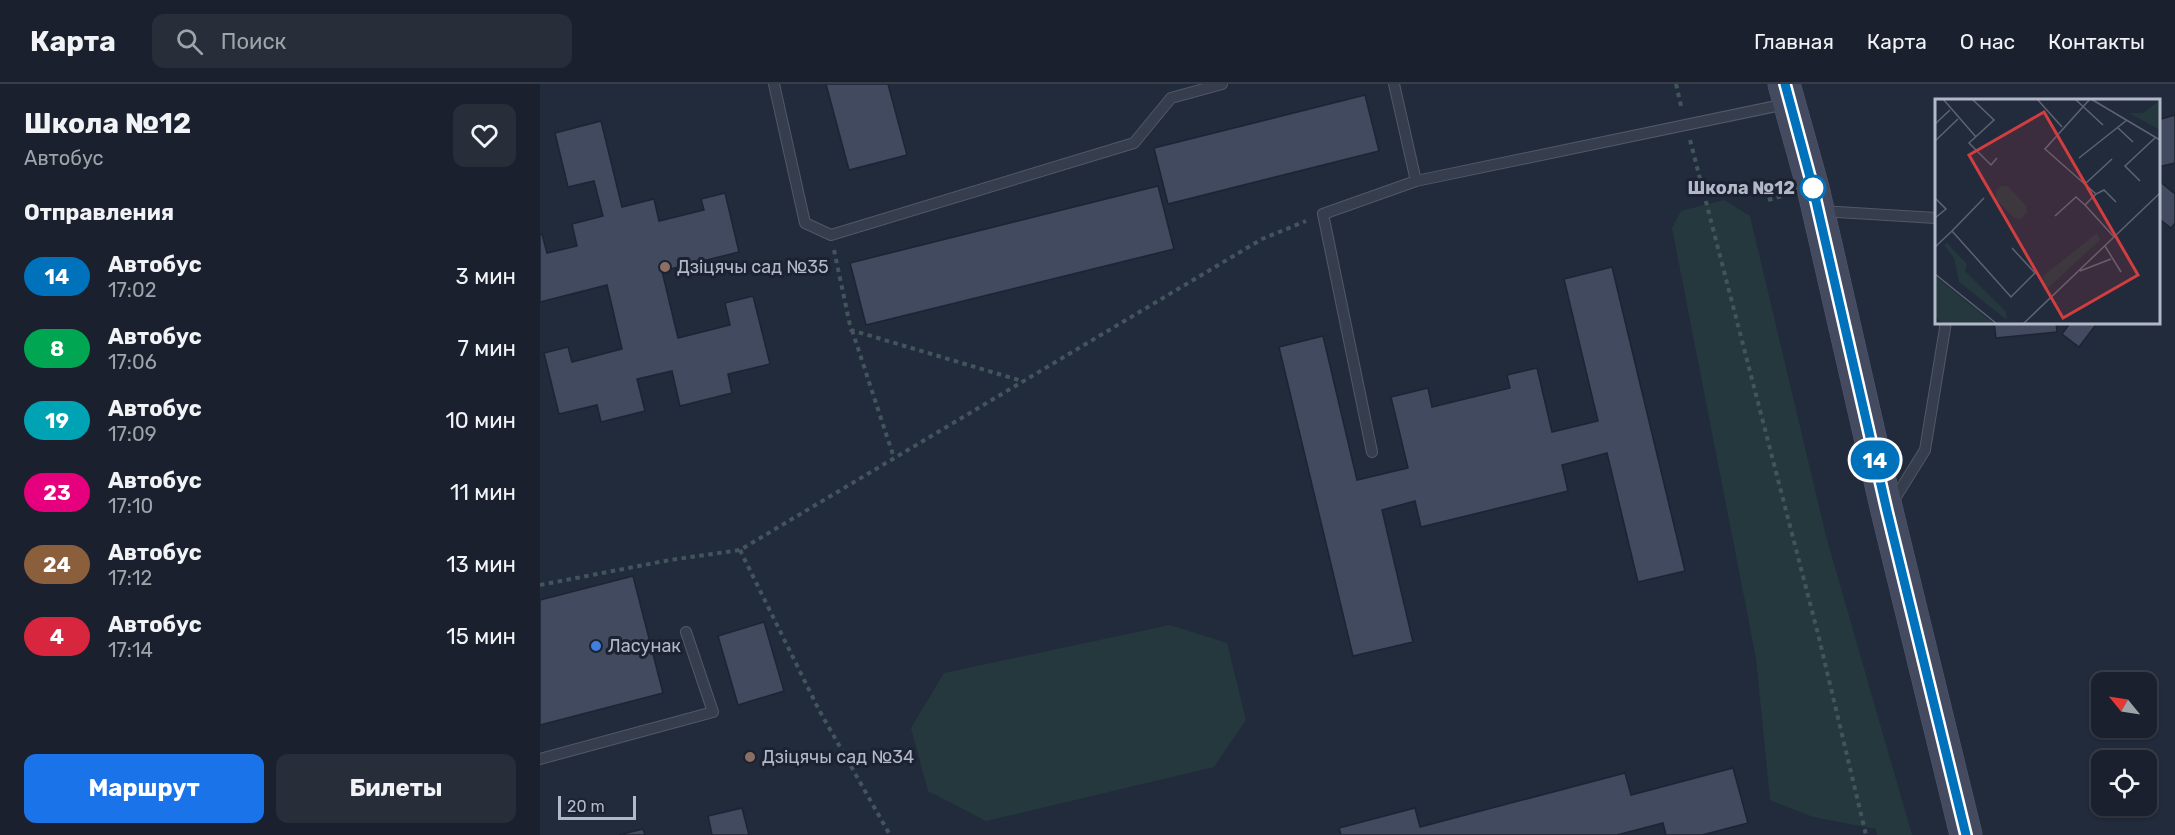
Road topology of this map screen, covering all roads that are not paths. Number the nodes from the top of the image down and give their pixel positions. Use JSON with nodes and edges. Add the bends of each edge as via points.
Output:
{"nodes":[{"id":1,"x":774,"y":84,"type":"edge"},
{"id":2,"x":1222,"y":84,"type":"edge"},
{"id":3,"x":1394,"y":84,"type":"edge"},
{"id":4,"x":1787,"y":94,"type":"edge"},
{"id":5,"x":1416,"y":181,"type":"junction"},
{"id":6,"x":1818,"y":211,"type":"junction"},
{"id":7,"x":1935,"y":218,"type":"edge"},
{"id":8,"x":1946,"y":324,"type":"edge"},
{"id":9,"x":1372,"y":452,"type":"dead end"},
{"id":10,"x":1887,"y":511,"type":"junction"},
{"id":11,"x":686,"y":632,"type":"dead end"},
{"id":12,"x":540,"y":759,"type":"edge"},
{"id":13,"x":1966,"y":835,"type":"edge"}],
"edges":[{"from":1,"to":2,"type":"lane","via":[[805,223],[831,235],[1134,143],[1171,98]]},
{"from":3,"to":5,"type":"lane"},
{"from":4,"to":5,"type":"lane","via":[[1686,126]]},
{"from":4,"to":6,"type":"main road"},
{"from":5,"to":9,"type":"lane","via":[[1323,214]]},
{"from":6,"to":7,"type":"lane"},
{"from":6,"to":10,"type":"main road"},
{"from":8,"to":10,"type":"lane","via":[[1925,450]]},
{"from":10,"to":13,"type":"main road"},
{"from":11,"to":12,"type":"lane","via":[[713,712]]}]}
